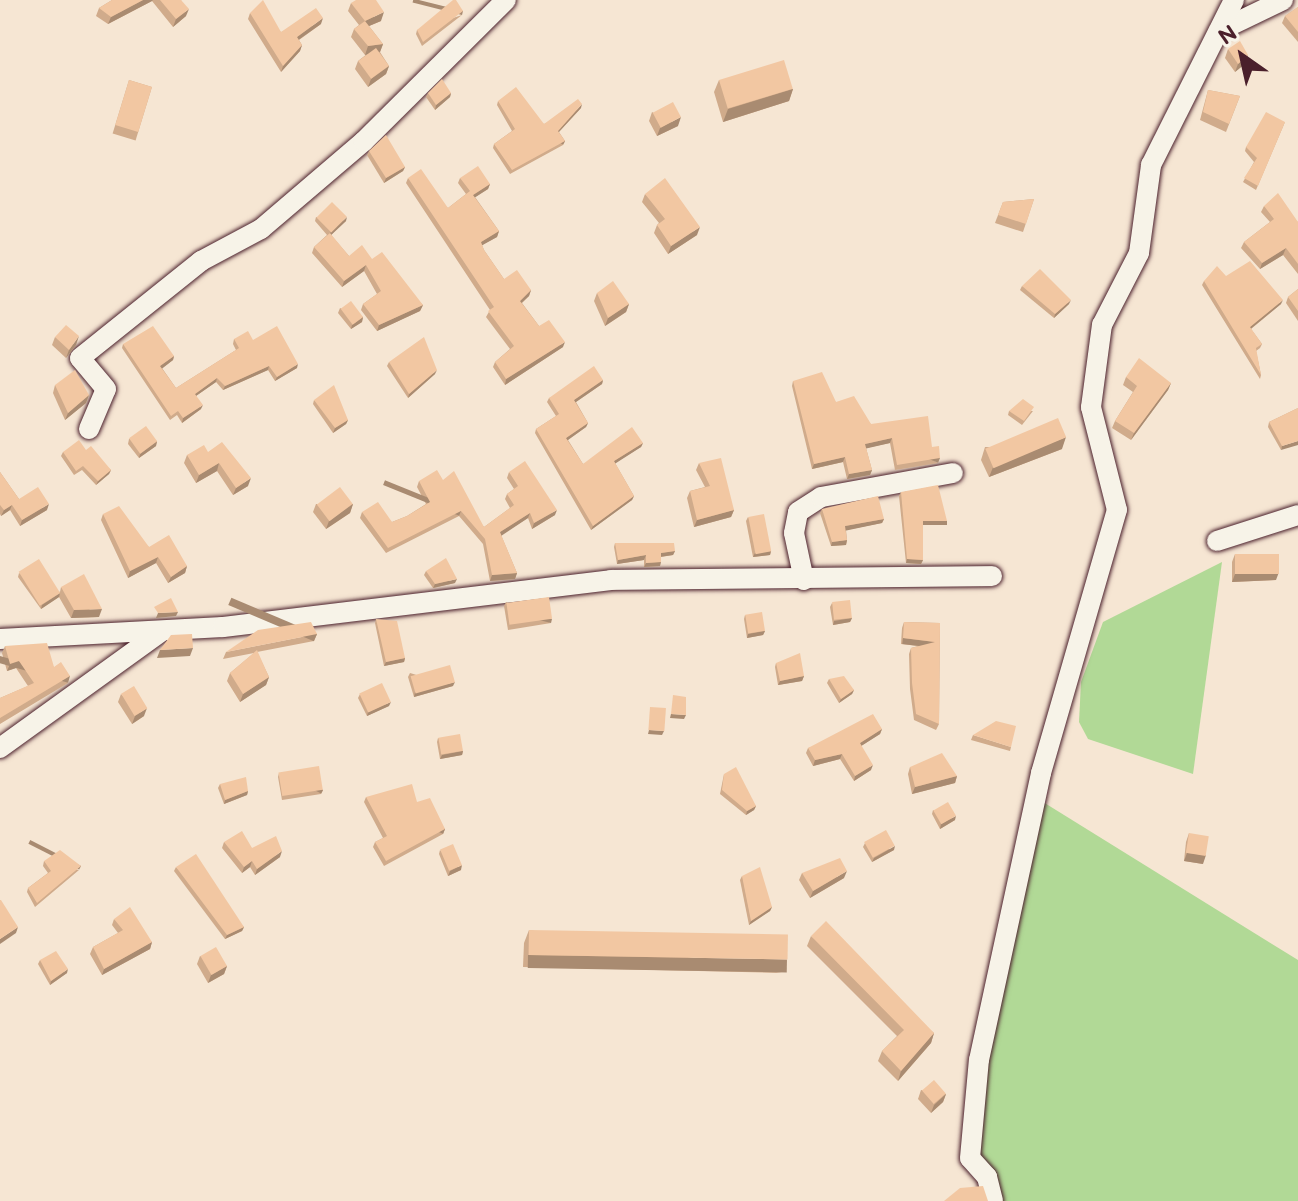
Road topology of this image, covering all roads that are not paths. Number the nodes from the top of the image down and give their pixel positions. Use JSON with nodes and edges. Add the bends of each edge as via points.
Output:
{"nodes":[{"id":1,"x":506,"y":0,"type":"edge"},
{"id":2,"x":1234,"y":0,"type":"edge"},
{"id":3,"x":1283,"y":0,"type":"edge"},
{"id":4,"x":1219,"y":31,"type":"junction"},
{"id":5,"x":89,"y":429,"type":"dead end"},
{"id":6,"x":953,"y":473,"type":"dead end"},
{"id":7,"x":1298,"y":515,"type":"edge"},
{"id":8,"x":1217,"y":541,"type":"dead end"},
{"id":9,"x":992,"y":576,"type":"dead end"},
{"id":10,"x":804,"y":580,"type":"junction"},
{"id":11,"x":162,"y":631,"type":"junction"},
{"id":12,"x":0,"y":639,"type":"edge"},
{"id":13,"x":0,"y":748,"type":"edge"},
{"id":14,"x":993,"y":1201,"type":"edge"}],
"edges":[{"from":1,"to":5,"type":"street","via":[[364,141],[261,229],[201,261],[80,358],[106,389]]},
{"from":2,"to":4,"type":"street"},
{"from":3,"to":4,"type":"street"},
{"from":4,"to":14,"type":"street","via":[[1151,165],[1139,253],[1102,325],[1091,407],[1117,510],[1041,773],[979,1060],[970,1158],[987,1177]]},
{"from":6,"to":10,"type":"street","via":[[821,497],[798,512],[794,533]]},
{"from":7,"to":8,"type":"street"},
{"from":9,"to":10,"type":"street"},
{"from":10,"to":11,"type":"street","via":[[611,580]]},
{"from":11,"to":12,"type":"street"},
{"from":11,"to":13,"type":"street"}]}
